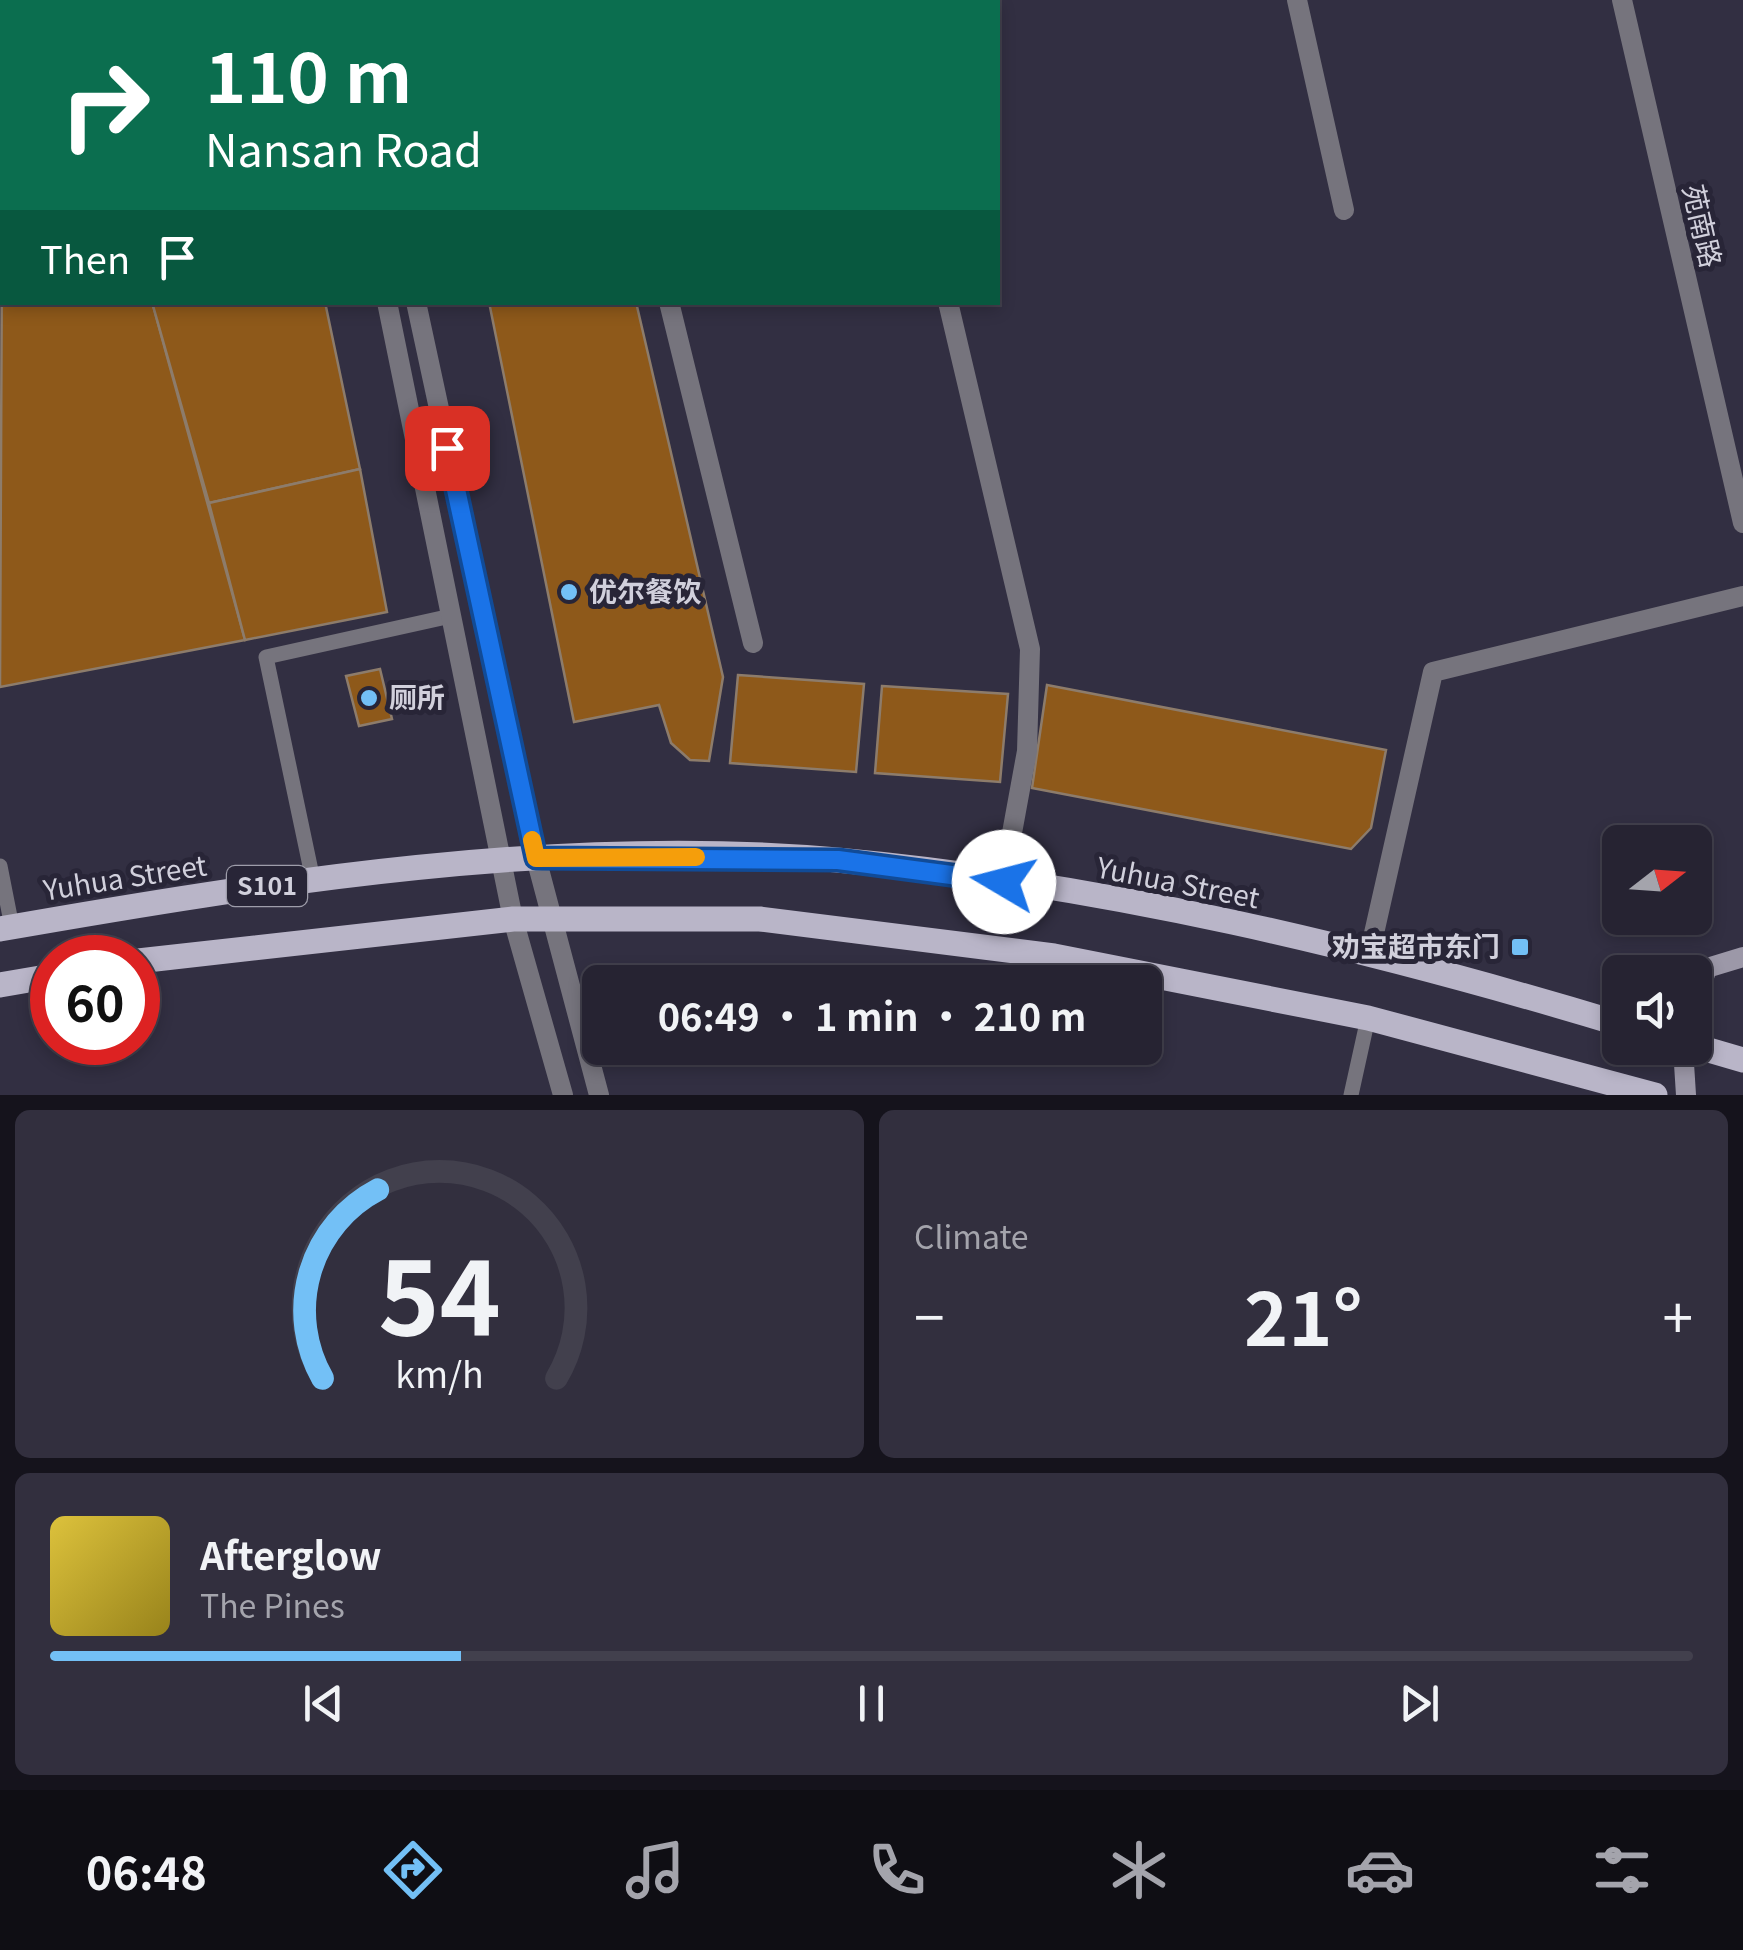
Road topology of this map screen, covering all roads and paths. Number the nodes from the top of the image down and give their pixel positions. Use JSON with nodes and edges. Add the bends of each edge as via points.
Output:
{"nodes":[{"id":1,"x":1297,"y":0,"type":"edge"},
{"id":2,"x":1622,"y":0,"type":"edge"},
{"id":3,"x":1344,"y":210,"type":"dead end"},
{"id":4,"x":388,"y":305,"type":"edge"},
{"id":5,"x":417,"y":305,"type":"edge"},
{"id":6,"x":670,"y":305,"type":"edge"},
{"id":7,"x":949,"y":305,"type":"edge"},
{"id":8,"x":1743,"y":523,"type":"edge"},
{"id":9,"x":1743,"y":596,"type":"edge"},
{"id":10,"x":451,"y":616,"type":"junction"},
{"id":11,"x":753,"y":643,"type":"dead end"},
{"id":12,"x":536,"y":858,"type":"junction"},
{"id":13,"x":500,"y":862,"type":"junction"},
{"id":14,"x":0,"y":866,"type":"edge"},
{"id":15,"x":312,"y":880,"type":"junction"},
{"id":16,"x":1004,"y":882,"type":"junction"},
{"id":17,"x":550,"y":917,"type":"junction"},
{"id":18,"x":513,"y":919,"type":"junction"},
{"id":19,"x":6,"y":928,"type":"edge"},
{"id":20,"x":1370,"y":950,"type":"junction"},
{"id":21,"x":1743,"y":958,"type":"edge"},
{"id":22,"x":160,"y":959,"type":"edge"},
{"id":23,"x":1712,"y":967,"type":"edge"},
{"id":24,"x":30,"y":980,"type":"edge"},
{"id":25,"x":0,"y":985,"type":"edge"},
{"id":26,"x":1368,"y":1018,"type":"junction"},
{"id":27,"x":1602,"y":1019,"type":"edge"},
{"id":28,"x":1712,"y":1051,"type":"edge"},
{"id":29,"x":1743,"y":1060,"type":"edge"},
{"id":30,"x":1685,"y":1065,"type":"edge"},
{"id":31,"x":563,"y":1095,"type":"edge"},
{"id":32,"x":599,"y":1095,"type":"edge"},
{"id":33,"x":1351,"y":1095,"type":"edge"},
{"id":34,"x":1655,"y":1095,"type":"edge"},
{"id":35,"x":1686,"y":1095,"type":"edge"}],
"edges":[{"from":1,"to":3,"type":"street"},
{"from":2,"to":8,"type":"street","name":"苑南路"},
{"from":4,"to":10,"type":"street"},
{"from":5,"to":12,"type":"street"},
{"from":6,"to":11,"type":"street"},
{"from":7,"to":16,"type":"street","via":[[1030,649],[1027,751]]},
{"from":9,"to":20,"type":"street","via":[[1433,672]]},
{"from":10,"to":13,"type":"street"},
{"from":10,"to":15,"type":"lane","via":[[266,658]]},
{"from":12,"to":13,"type":"main road","name":"Yuhua Street","number":"S101"},
{"from":12,"to":16,"type":"main road","name":"Yuhua Street","number":"S101","via":[[820,859]]},
{"from":12,"to":17,"type":"street"},
{"from":13,"to":15,"type":"main road","name":"Yuhua Street","number":"S101"},
{"from":13,"to":18,"type":"street"},
{"from":14,"to":19,"type":"lane"},
{"from":15,"to":19,"type":"main road","name":"Yuhua Street","number":"S101"},
{"from":16,"to":20,"type":"main road","name":"Yuhua Street","number":"S101"},
{"from":17,"to":18,"type":"main road","number":"S101"},
{"from":17,"to":26,"type":"main road","number":"S101","via":[[760,919],[906,935],[1054,956]]},
{"from":17,"to":32,"type":"street"},
{"from":18,"to":22,"type":"main road","number":"S101"},
{"from":18,"to":31,"type":"street"},
{"from":20,"to":27,"type":"main road","name":"Yuhua Street","number":"S101"},
{"from":21,"to":23,"type":"main road"},
{"from":24,"to":25,"type":"main road"},
{"from":26,"to":33,"type":"lane"},
{"from":26,"to":34,"type":"main road","number":"S101"},
{"from":28,"to":29,"type":"main road"},
{"from":30,"to":35,"type":"main road"}]}
